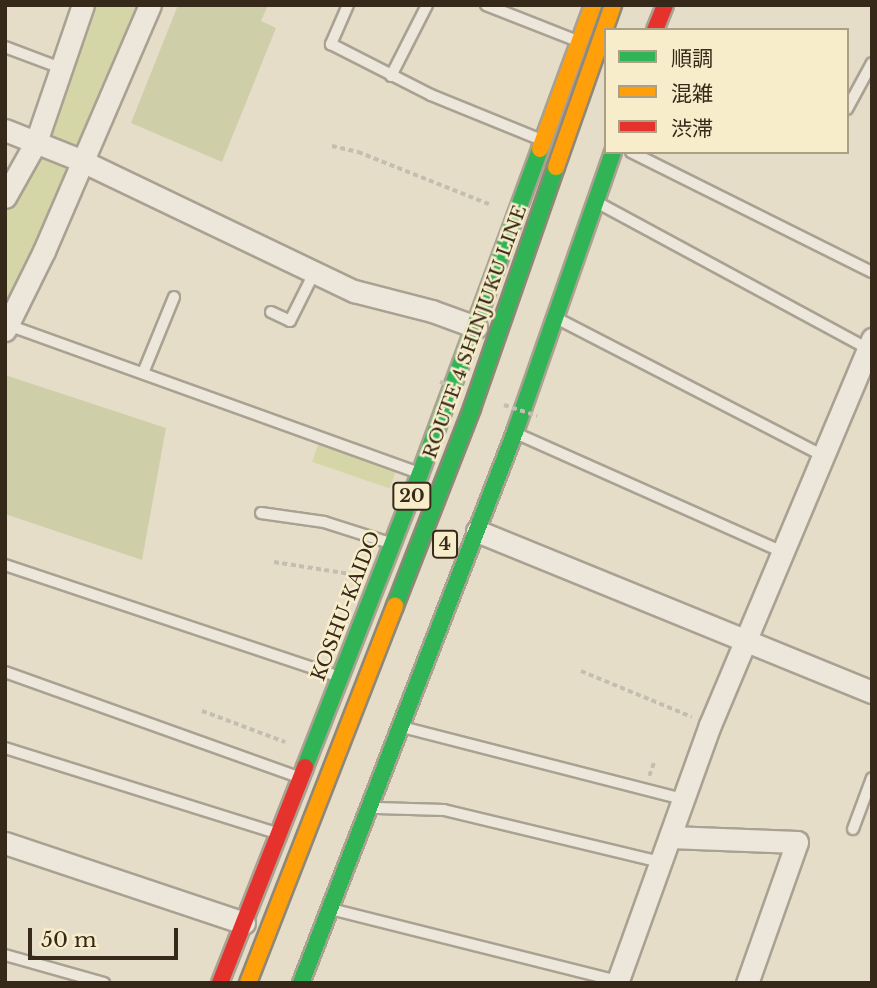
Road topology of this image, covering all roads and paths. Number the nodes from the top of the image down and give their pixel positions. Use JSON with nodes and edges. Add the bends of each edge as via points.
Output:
{"nodes":[{"id":1,"x":83,"y":5,"type":"edge"},
{"id":2,"x":150,"y":5,"type":"edge"},
{"id":3,"x":348,"y":5,"type":"edge"},
{"id":4,"x":427,"y":5,"type":"edge"},
{"id":5,"x":486,"y":5,"type":"edge"},
{"id":6,"x":593,"y":5,"type":"edge"},
{"id":7,"x":613,"y":5,"type":"edge"},
{"id":8,"x":666,"y":5,"type":"edge"},
{"id":9,"x":605,"y":28,"type":"edge"},
{"id":10,"x":656,"y":28,"type":"edge"},
{"id":11,"x":604,"y":31,"type":"edge"},
{"id":12,"x":579,"y":42,"type":"junction"},
{"id":13,"x":5,"y":47,"type":"edge"},
{"id":14,"x":872,"y":63,"type":"edge"},
{"id":15,"x":61,"y":68,"type":"junction"},
{"id":16,"x":391,"y":75,"type":"junction"},
{"id":17,"x":849,"y":105,"type":"edge"},
{"id":18,"x":5,"y":130,"type":"edge"},
{"id":19,"x":543,"y":141,"type":"junction"},
{"id":20,"x":36,"y":142,"type":"junction"},
{"id":21,"x":332,"y":146,"type":"dead end"},
{"id":22,"x":612,"y":154,"type":"edge"},
{"id":23,"x":635,"y":154,"type":"edge"},
{"id":24,"x":83,"y":162,"type":"junction"},
{"id":25,"x":5,"y":197,"type":"edge"},
{"id":26,"x":596,"y":203,"type":"junction"},
{"id":27,"x":498,"y":208,"type":"dead end"},
{"id":28,"x":872,"y":272,"type":"edge"},
{"id":29,"x":314,"y":273,"type":"junction"},
{"id":30,"x":174,"y":297,"type":"dead end"},
{"id":31,"x":271,"y":312,"type":"dead end"},
{"id":32,"x":557,"y":318,"type":"junction"},
{"id":33,"x":7,"y":327,"type":"edge"},
{"id":34,"x":476,"y":327,"type":"junction"},
{"id":35,"x":870,"y":344,"type":"edge"},
{"id":36,"x":143,"y":373,"type":"junction"},
{"id":37,"x":516,"y":432,"type":"junction"},
{"id":38,"x":823,"y":456,"type":"junction"},
{"id":39,"x":420,"y":474,"type":"junction"},
{"id":40,"x":261,"y":513,"type":"dead end"},
{"id":41,"x":477,"y":531,"type":"junction"},
{"id":42,"x":393,"y":544,"type":"junction"},
{"id":43,"x":782,"y":552,"type":"junction"},
{"id":44,"x":274,"y":562,"type":"dead end"},
{"id":45,"x":5,"y":565,"type":"edge"},
{"id":46,"x":359,"y":575,"type":"dead end"},
{"id":47,"x":746,"y":638,"type":"junction"},
{"id":48,"x":581,"y":671,"type":"dead end"},
{"id":49,"x":5,"y":672,"type":"edge"},
{"id":50,"x":341,"y":677,"type":"junction"},
{"id":51,"x":872,"y":692,"type":"edge"},
{"id":52,"x":202,"y":711,"type":"dead end"},
{"id":53,"x":710,"y":725,"type":"junction"},
{"id":54,"x":400,"y":726,"type":"junction"},
{"id":55,"x":292,"y":745,"type":"dead end"},
{"id":56,"x":5,"y":748,"type":"edge"},
{"id":57,"x":301,"y":778,"type":"junction"},
{"id":58,"x":872,"y":778,"type":"edge"},
{"id":59,"x":682,"y":799,"type":"junction"},
{"id":60,"x":368,"y":807,"type":"junction"},
{"id":61,"x":853,"y":829,"type":"dead end"},
{"id":62,"x":280,"y":834,"type":"junction"},
{"id":63,"x":670,"y":837,"type":"junction"},
{"id":64,"x":5,"y":843,"type":"edge"},
{"id":65,"x":661,"y":862,"type":"junction"},
{"id":66,"x":328,"y":909,"type":"junction"},
{"id":67,"x":244,"y":923,"type":"junction"},
{"id":68,"x":5,"y":955,"type":"edge"},
{"id":69,"x":617,"y":982,"type":"edge"},
{"id":70,"x":104,"y":983,"type":"edge"},
{"id":71,"x":220,"y":983,"type":"edge"},
{"id":72,"x":248,"y":983,"type":"edge"},
{"id":73,"x":301,"y":983,"type":"edge"},
{"id":74,"x":747,"y":983,"type":"edge"}],
"edges":[{"from":1,"to":15,"type":"street"},
{"from":2,"to":24,"type":"street"},
{"from":3,"to":16,"type":"lane","via":[[331,44]]},
{"from":4,"to":16,"type":"lane"},
{"from":5,"to":12,"type":"lane"},
{"from":6,"to":12,"type":"highway","name":"KOSHU-KAIDO","number":"20"},
{"from":7,"to":9,"type":"highway","name":"ROUTE 4 SHINJUKU LINE","number":"4","bridge":true},
{"from":8,"to":10,"type":"highway"},
{"from":11,"to":72,"type":"highway","name":"ROUTE 4 SHINJUKU LINE","number":"4","bridge":true,"via":[[472,408]]},
{"from":12,"to":19,"type":"highway","name":"KOSHU-KAIDO","number":"20"},
{"from":13,"to":15,"type":"lane"},
{"from":14,"to":17,"type":"lane"},
{"from":15,"to":20,"type":"street"},
{"from":16,"to":19,"type":"lane"},
{"from":18,"to":20,"type":"street"},
{"from":19,"to":34,"type":"highway","name":"KOSHU-KAIDO","number":"20"},
{"from":20,"to":24,"type":"street"},
{"from":20,"to":25,"type":"street"},
{"from":21,"to":27,"type":"path"},
{"from":22,"to":26,"type":"highway"},
{"from":23,"to":28,"type":"lane"},
{"from":24,"to":29,"type":"street"},
{"from":24,"to":33,"type":"street"},
{"from":26,"to":32,"type":"highway"},
{"from":26,"to":35,"type":"lane"},
{"from":29,"to":31,"type":"lane","via":[[290,321]]},
{"from":29,"to":34,"type":"street","via":[[354,291]]},
{"from":30,"to":36,"type":"lane"},
{"from":32,"to":37,"type":"highway"},
{"from":32,"to":38,"type":"lane"},
{"from":33,"to":36,"type":"lane"},
{"from":34,"to":39,"type":"highway","name":"KOSHU-KAIDO","number":"20"},
{"from":35,"to":38,"type":"street"},
{"from":36,"to":39,"type":"lane"},
{"from":37,"to":41,"type":"highway"},
{"from":37,"to":43,"type":"lane"},
{"from":38,"to":43,"type":"street"},
{"from":39,"to":42,"type":"highway","name":"KOSHU-KAIDO","number":"20"},
{"from":40,"to":42,"type":"lane","via":[[324,522]]},
{"from":41,"to":47,"type":"street"},
{"from":41,"to":54,"type":"highway"},
{"from":42,"to":50,"type":"highway","name":"KOSHU-KAIDO","number":"20"},
{"from":43,"to":47,"type":"street"},
{"from":44,"to":46,"type":"path"},
{"from":45,"to":50,"type":"lane"},
{"from":47,"to":51,"type":"street"},
{"from":47,"to":53,"type":"street"},
{"from":48,"to":53,"type":"path"},
{"from":49,"to":57,"type":"lane"},
{"from":50,"to":57,"type":"highway","name":"KOSHU-KAIDO","number":"20"},
{"from":52,"to":55,"type":"path"},
{"from":53,"to":59,"type":"street"},
{"from":54,"to":59,"type":"lane"},
{"from":54,"to":60,"type":"highway"},
{"from":56,"to":62,"type":"lane"},
{"from":57,"to":62,"type":"highway","name":"KOSHU-KAIDO","number":"20"},
{"from":58,"to":61,"type":"lane"},
{"from":59,"to":63,"type":"street"},
{"from":60,"to":65,"type":"lane","via":[[443,810]]},
{"from":60,"to":66,"type":"highway"},
{"from":62,"to":67,"type":"highway","name":"KOSHU-KAIDO","number":"20"},
{"from":63,"to":65,"type":"street"},
{"from":63,"to":74,"type":"street","via":[[797,842]]},
{"from":64,"to":67,"type":"street"},
{"from":65,"to":69,"type":"street"},
{"from":66,"to":69,"type":"lane"},
{"from":66,"to":73,"type":"highway"},
{"from":67,"to":71,"type":"highway","name":"KOSHU-KAIDO","number":"20"},
{"from":68,"to":70,"type":"lane"}]}
